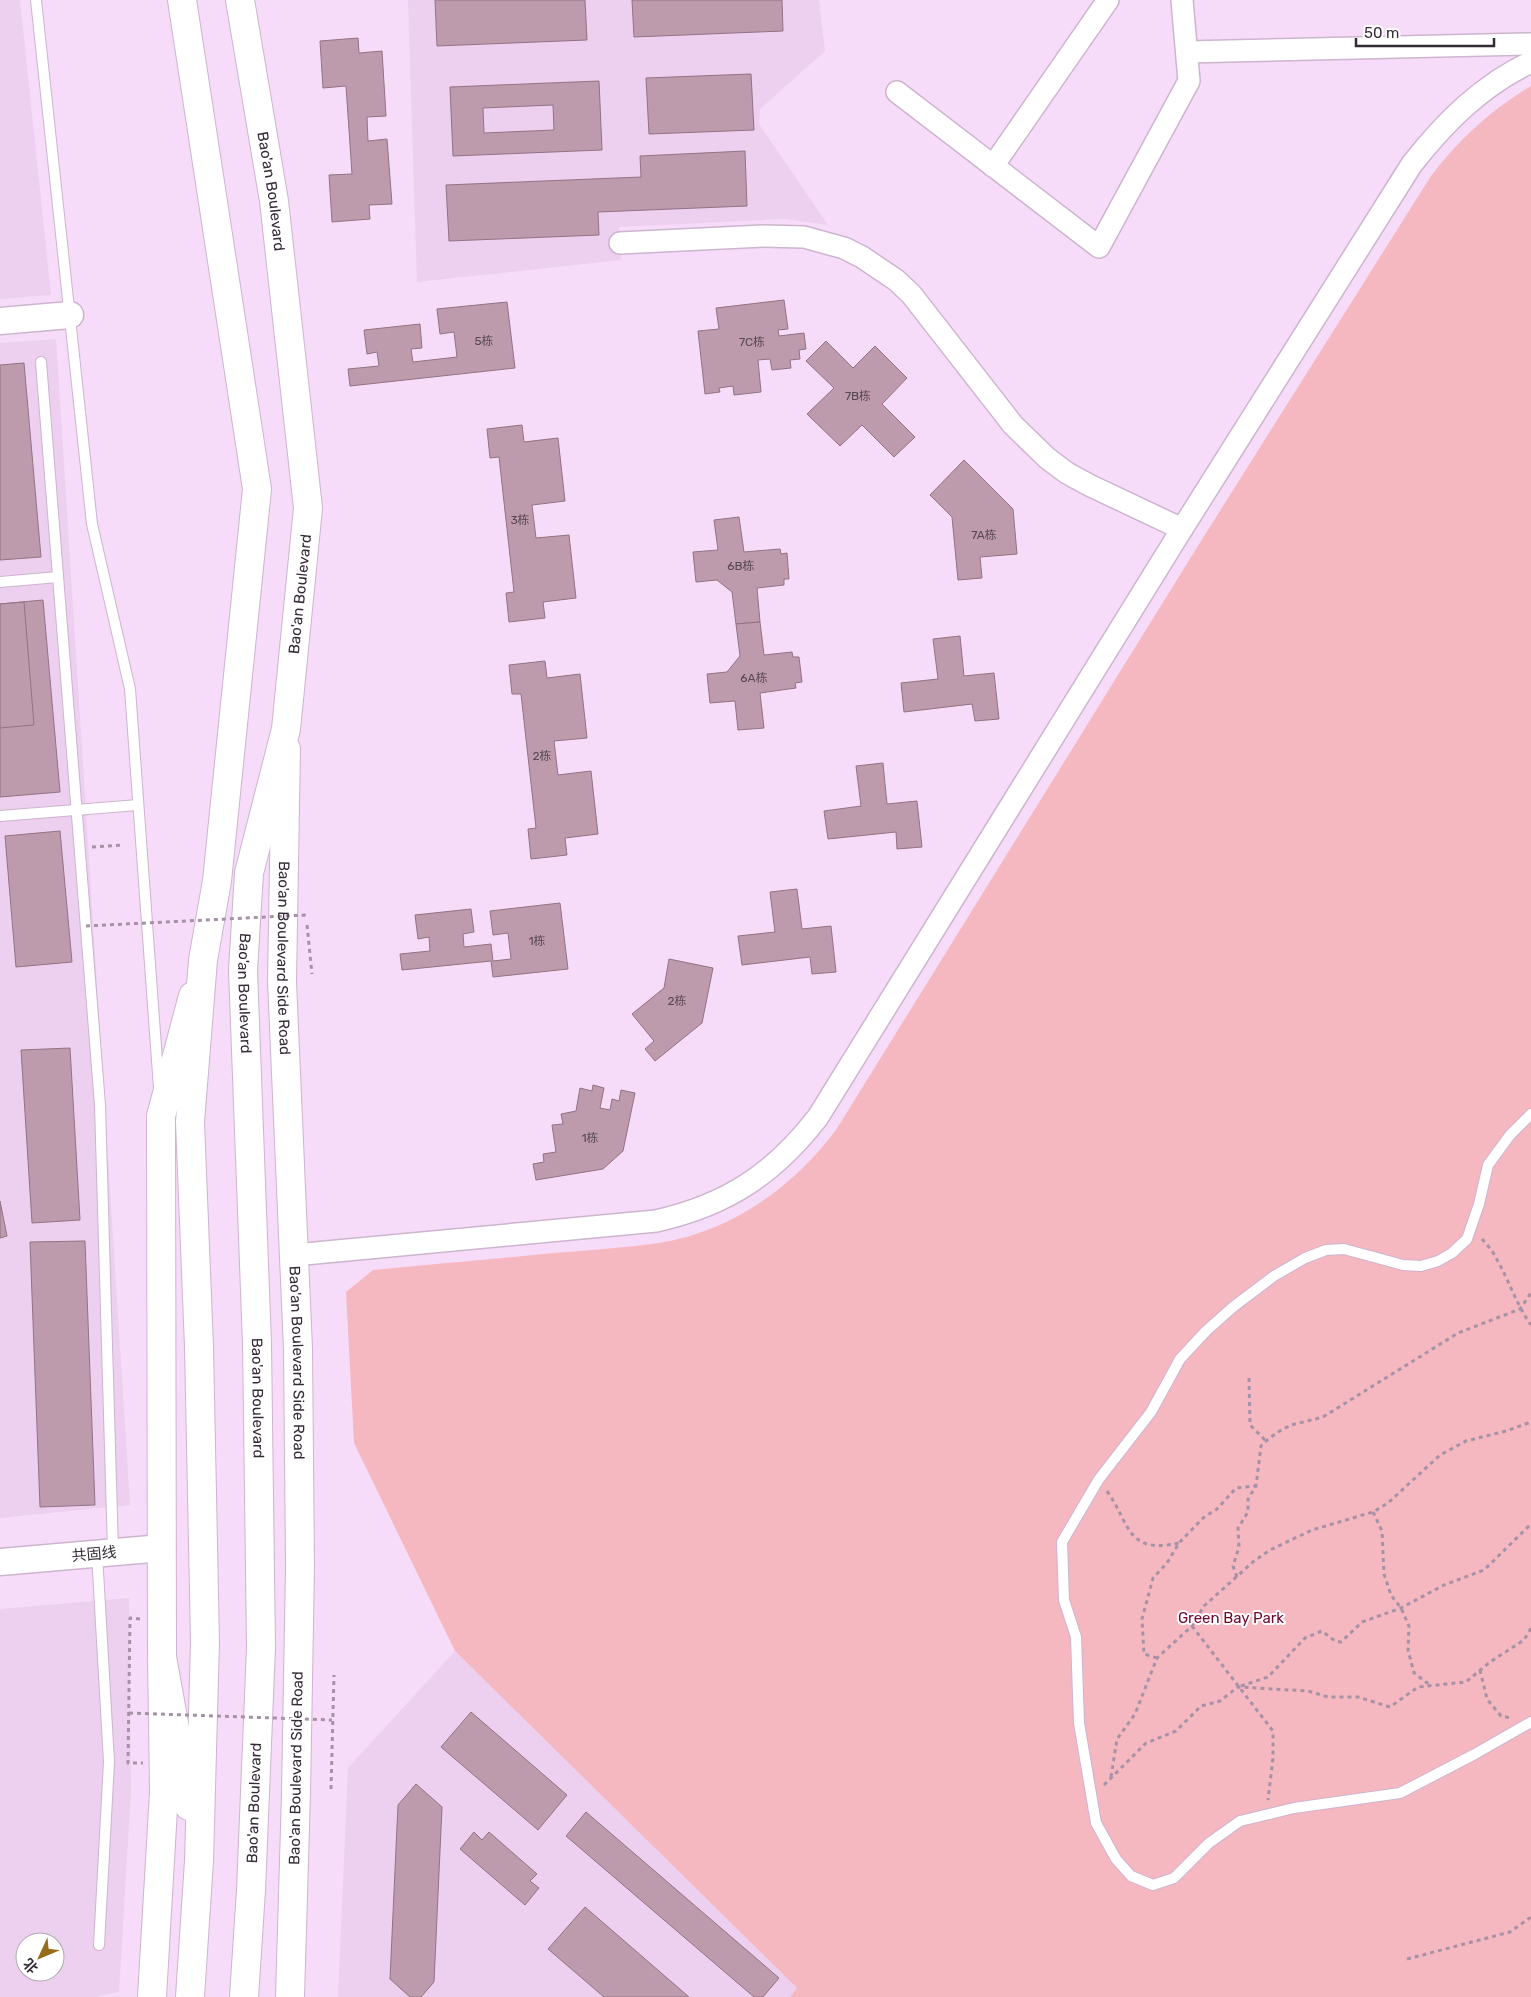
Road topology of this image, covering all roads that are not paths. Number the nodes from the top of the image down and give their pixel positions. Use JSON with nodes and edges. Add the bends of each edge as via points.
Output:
{"nodes":[{"id":1,"x":36,"y":0,"type":"edge"},
{"id":2,"x":182,"y":0,"type":"edge"},
{"id":3,"x":240,"y":0,"type":"edge"},
{"id":4,"x":1108,"y":0,"type":"edge"},
{"id":5,"x":1182,"y":0,"type":"edge"},
{"id":6,"x":1531,"y":44,"type":"edge"},
{"id":7,"x":1187,"y":52,"type":"junction"},
{"id":8,"x":1531,"y":62,"type":"edge"},
{"id":9,"x":897,"y":92,"type":"dead end"},
{"id":10,"x":993,"y":166,"type":"junction"},
{"id":11,"x":620,"y":243,"type":"dead end"},
{"id":12,"x":70,"y":316,"type":"junction"},
{"id":13,"x":0,"y":321,"type":"edge"},
{"id":14,"x":41,"y":362,"type":"dead end"},
{"id":15,"x":1182,"y":529,"type":"junction"},
{"id":16,"x":58,"y":578,"type":"junction"},
{"id":17,"x":0,"y":582,"type":"edge"},
{"id":18,"x":286,"y":729,"type":"junction"},
{"id":19,"x":138,"y":805,"type":"junction"},
{"id":20,"x":76,"y":810,"type":"junction"},
{"id":21,"x":0,"y":816,"type":"edge"},
{"id":22,"x":203,"y":960,"type":"junction"},
{"id":23,"x":1531,"y":1114,"type":"edge"},
{"id":24,"x":161,"y":1116,"type":"junction"},
{"id":25,"x":294,"y":1255,"type":"junction"},
{"id":26,"x":162,"y":1548,"type":"junction"},
{"id":27,"x":105,"y":1553,"type":"junction"},
{"id":28,"x":13,"y":1560,"type":"edge"},
{"id":29,"x":162,"y":1657,"type":"junction"},
{"id":30,"x":1531,"y":1722,"type":"edge"},
{"id":31,"x":199,"y":1861,"type":"junction"},
{"id":32,"x":99,"y":1945,"type":"dead end"},
{"id":33,"x":152,"y":1997,"type":"edge"},
{"id":34,"x":190,"y":1997,"type":"edge"},
{"id":35,"x":244,"y":1997,"type":"edge"},
{"id":36,"x":290,"y":1997,"type":"edge"}],
"edges":[{"from":1,"to":12,"type":"lane"},
{"from":2,"to":22,"type":"main road","via":[[257,489],[217,881]]},
{"from":3,"to":18,"type":"main road","name":"Bao'an Boulevard","via":[[274,201],[308,508]]},
{"from":4,"to":10,"type":"street"},
{"from":5,"to":7,"type":"street"},
{"from":6,"to":7,"type":"street"},
{"from":7,"to":10,"type":"street","via":[[1189,81],[1099,246]]},
{"from":8,"to":15,"type":"street","via":[[1474,98],[1444,125],[1412,164]]},
{"from":9,"to":10,"type":"street"},
{"from":11,"to":15,"type":"street","via":[[784,235],[824,242],[862,256],[911,294],[1013,425],[1047,458],[1089,485]]},
{"from":12,"to":13,"type":"street"},
{"from":12,"to":19,"type":"lane","via":[[92,524],[130,689]]},
{"from":14,"to":16,"type":"lane"},
{"from":15,"to":25,"type":"street","via":[[818,1117],[768,1171],[704,1208],[656,1221]]},
{"from":16,"to":17,"type":"lane"},
{"from":16,"to":20,"type":"lane"},
{"from":18,"to":25,"type":"main road","name":"Bao'an Boulevard Side Road","via":[[282,981]]},
{"from":18,"to":35,"type":"main road","name":"Bao'an Boulevard","via":[[249,873],[242,970],[257,1344],[261,1647]]},
{"from":19,"to":20,"type":"lane"},
{"from":19,"to":24,"type":"lane"},
{"from":20,"to":21,"type":"lane"},
{"from":20,"to":27,"type":"lane","via":[[100,1105]]},
{"from":22,"to":24,"type":"main road"},
{"from":22,"to":31,"type":"main road","via":[[190,1122],[199,1347],[205,1642]]},
{"from":23,"to":30,"type":"lane","via":[[1510,1135],[1488,1165],[1467,1239],[1452,1253],[1421,1266],[1344,1249],[1326,1250],[1274,1276],[1206,1331],[1180,1359],[1150,1412],[1099,1480],[1062,1542],[1064,1600],[1076,1637],[1079,1723],[1096,1823],[1116,1859],[1131,1876],[1153,1885],[1174,1878],[1209,1843],[1240,1821],[1294,1808],[1400,1793]]},
{"from":24,"to":26,"type":"main road"},
{"from":25,"to":36,"type":"main road","name":"Bao'an Boulevard Side Road","via":[[300,1567]]},
{"from":26,"to":27,"type":"street","name":"共固线"},
{"from":26,"to":29,"type":"main road"},
{"from":27,"to":28,"type":"street","name":"共固线"},
{"from":27,"to":32,"type":"lane","via":[[109,1762]]},
{"from":29,"to":31,"type":"main road"},
{"from":29,"to":33,"type":"main road","via":[[164,1792]]},
{"from":31,"to":34,"type":"main road"}]}
